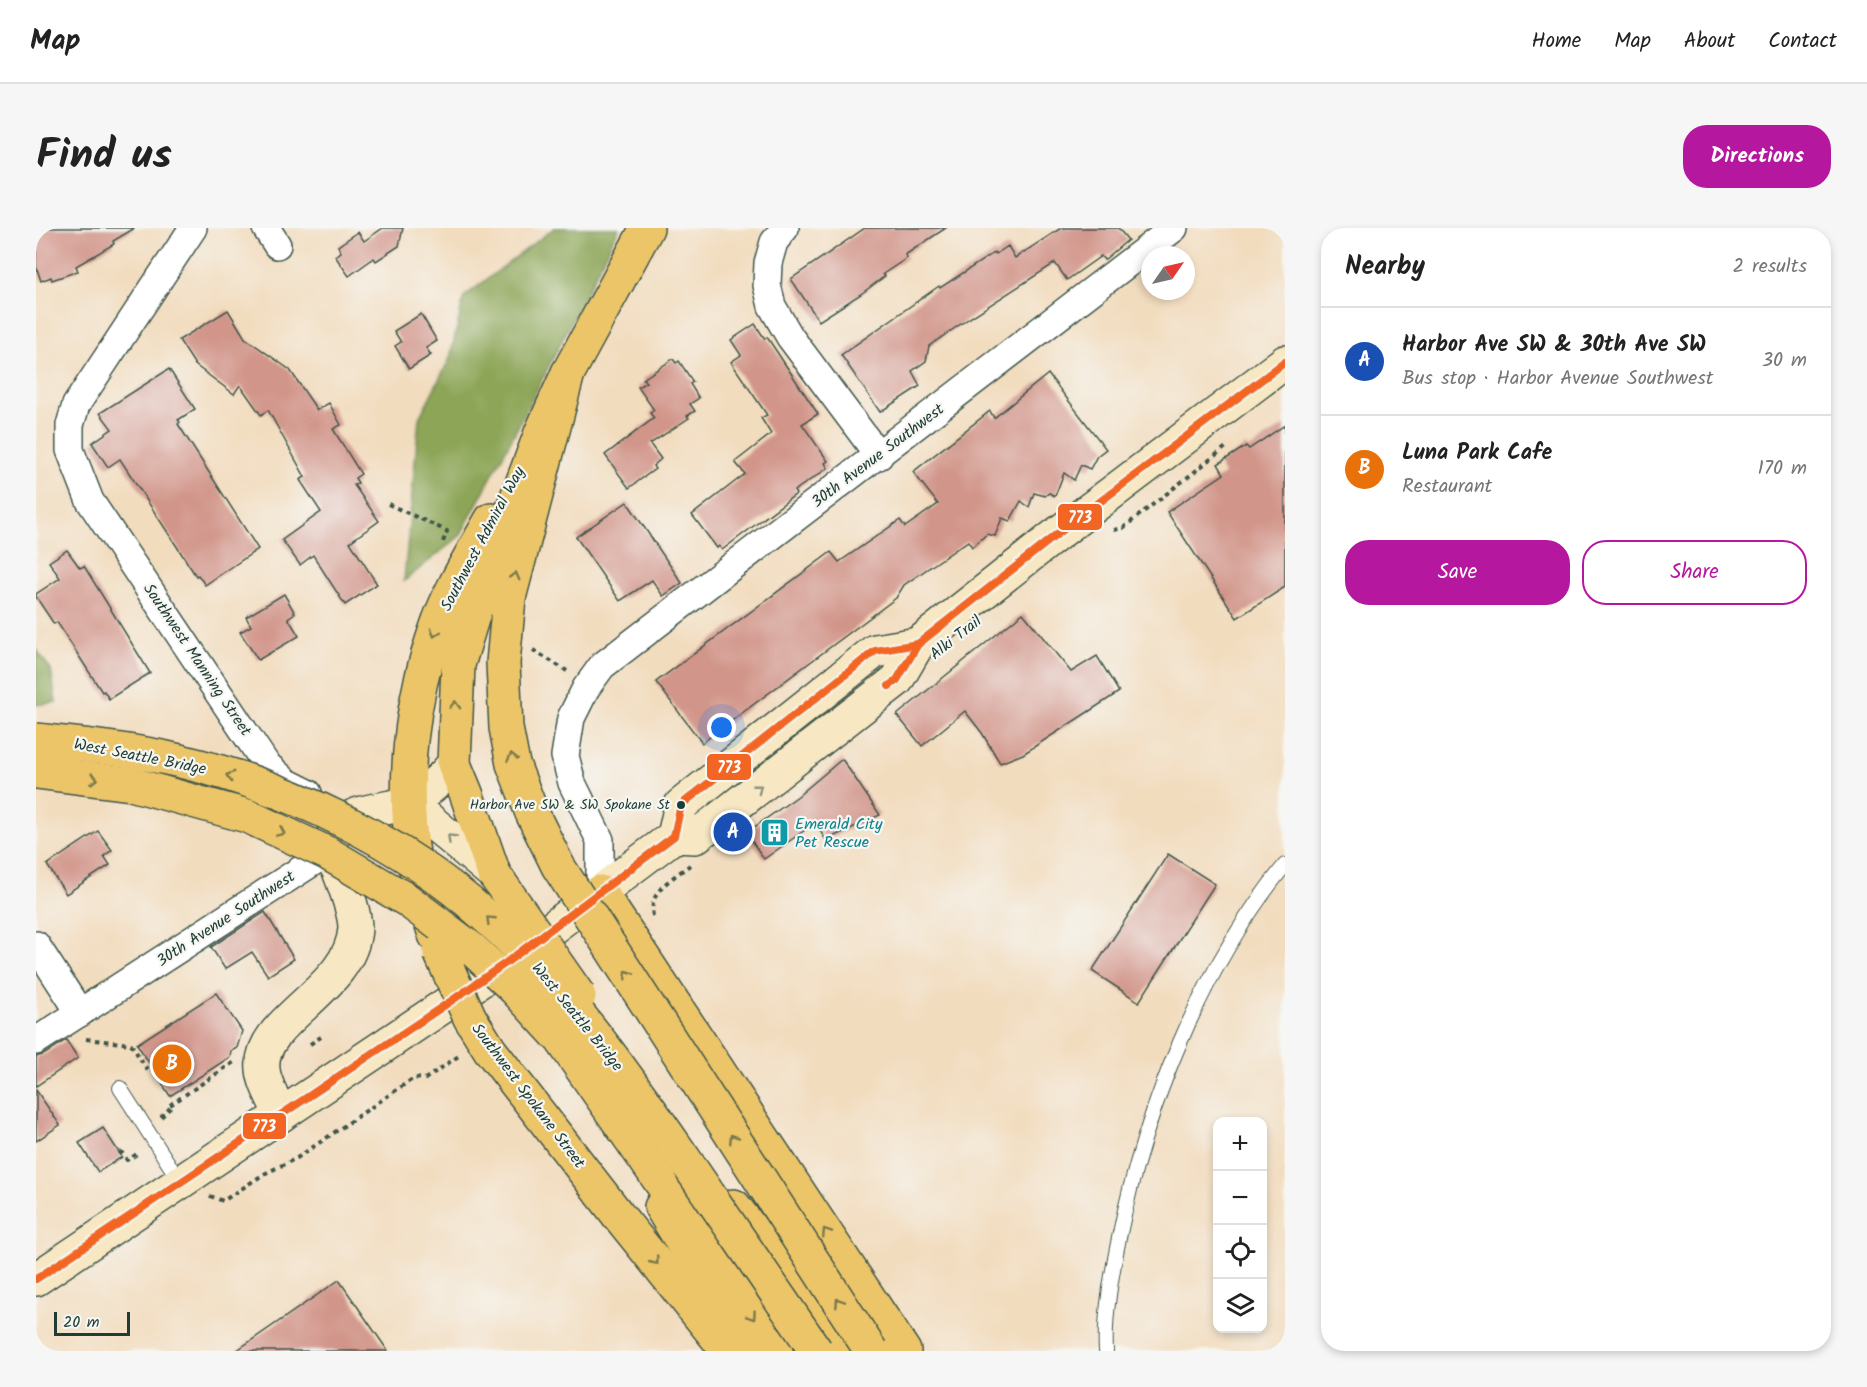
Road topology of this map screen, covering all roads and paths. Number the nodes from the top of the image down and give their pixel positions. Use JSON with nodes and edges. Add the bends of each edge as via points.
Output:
{"nodes":[{"id":1,"x":193,"y":228,"type":"edge"},
{"id":2,"x":647,"y":228,"type":"edge"},
{"id":3,"x":785,"y":228,"type":"edge"},
{"id":4,"x":1165,"y":231,"type":"edge"},
{"id":5,"x":1285,"y":363,"type":"edge"},
{"id":6,"x":568,"y":373,"type":"junction"},
{"id":7,"x":541,"y":433,"type":"junction"},
{"id":8,"x":1231,"y":442,"type":"dead end"},
{"id":9,"x":879,"y":456,"type":"junction"},
{"id":10,"x":388,"y":504,"type":"dead end"},
{"id":11,"x":1113,"y":530,"type":"dead end"},
{"id":12,"x":438,"y":552,"type":"dead end"},
{"id":13,"x":528,"y":647,"type":"dead end"},
{"id":14,"x":580,"y":682,"type":"junction"},
{"id":15,"x":36,"y":740,"type":"edge"},
{"id":16,"x":454,"y":764,"type":"junction"},
{"id":17,"x":36,"y":772,"type":"edge"},
{"id":18,"x":408,"y":802,"type":"junction"},
{"id":19,"x":356,"y":814,"type":"junction"},
{"id":20,"x":330,"y":851,"type":"junction"},
{"id":21,"x":698,"y":859,"type":"dead end"},
{"id":22,"x":1285,"y":865,"type":"edge"},
{"id":23,"x":494,"y":874,"type":"junction"},
{"id":24,"x":600,"y":892,"type":"junction"},
{"id":25,"x":653,"y":919,"type":"dead end"},
{"id":26,"x":36,"y":945,"type":"edge"},
{"id":27,"x":507,"y":962,"type":"junction"},
{"id":28,"x":79,"y":1026,"type":"junction"},
{"id":29,"x":321,"y":1037,"type":"dead end"},
{"id":30,"x":36,"y":1041,"type":"edge"},
{"id":31,"x":310,"y":1044,"type":"dead end"},
{"id":32,"x":463,"y":1053,"type":"dead end"},
{"id":33,"x":239,"y":1059,"type":"dead end"},
{"id":34,"x":148,"y":1071,"type":"dead end"},
{"id":35,"x":120,"y":1088,"type":"dead end"},
{"id":36,"x":170,"y":1105,"type":"dead end"},
{"id":37,"x":281,"y":1115,"type":"junction"},
{"id":38,"x":181,"y":1183,"type":"junction"},
{"id":39,"x":223,"y":1201,"type":"dead end"},
{"id":40,"x":36,"y":1279,"type":"edge"},
{"id":41,"x":728,"y":1351,"type":"edge"},
{"id":42,"x":747,"y":1351,"type":"edge"},
{"id":43,"x":776,"y":1351,"type":"edge"},
{"id":44,"x":816,"y":1351,"type":"edge"},
{"id":45,"x":843,"y":1351,"type":"edge"},
{"id":46,"x":871,"y":1351,"type":"edge"},
{"id":47,"x":904,"y":1351,"type":"edge"},
{"id":48,"x":1106,"y":1351,"type":"edge"}],
"edges":[{"from":1,"to":19,"type":"street","name":"Southwest Manning Street","via":[[76,405],[70,425],[70,450],[90,501],[266,764],[286,782]]},
{"from":2,"to":6,"type":"main road","name":"Southwest Admiral Way"},
{"from":3,"to":9,"type":"street","via":[[774,242],[768,263],[767,285],[772,306],[790,337]]},
{"from":4,"to":9,"type":"street","name":"30th Avenue Southwest"},
{"from":5,"to":24,"type":"main road","via":[[918,644],[897,680],[695,837],[674,836]]},
{"from":6,"to":7,"type":"main road","name":"Southwest Admiral Way"},
{"from":46,"to":6,"type":"main road","one_way":true,"bridge":true,"via":[[558,867],[513,764],[506,728],[503,663],[509,598]]},
{"from":16,"to":7,"type":"main road","name":"Southwest Admiral Way","one_way":true,"via":[[458,664]]},
{"from":7,"to":18,"type":"main road","name":"Southwest Admiral Way","one_way":true,"via":[[461,573],[437,626],[418,695]]},
{"from":8,"to":11,"type":"path","via":[[1123,528]]},
{"from":9,"to":14,"type":"street","name":"30th Avenue Southwest"},
{"from":10,"to":12,"type":"path","via":[[447,531]]},
{"from":13,"to":14,"type":"path"},
{"from":14,"to":24,"type":"street","via":[[565,756],[572,783],[600,840]]},
{"from":44,"to":15,"type":"main road","name":"West Seattle Bridge","one_way":true,"bridge":true,"via":[[607,1050],[551,980],[485,915],[431,874],[317,808],[180,761]]},
{"from":16,"to":18,"type":"main road","via":[[437,782]]},
{"from":16,"to":23,"type":"main road","name":"Southwest Admiral Way"},
{"from":17,"to":43,"type":"main road","name":"West Seattle Bridge","one_way":true,"bridge":true,"via":[[131,784],[247,816],[327,853],[407,900],[472,950],[561,1039]]},
{"from":18,"to":19,"type":"main road"},
{"from":23,"to":18,"type":"main road","one_way":true},
{"from":18,"to":41,"type":"main road","name":"Southwest Spokane Street","one_way":true,"bridge":true,"via":[[414,862],[440,952],[470,1018],[490,1050]]},
{"from":19,"to":20,"type":"main road","via":[[336,828]]},
{"from":20,"to":28,"type":"street","name":"30th Avenue Southwest"},
{"from":20,"to":37,"type":"main road","via":[[355,926],[351,950],[339,972],[268,1043],[263,1069]]},
{"from":21,"to":25,"type":"path","via":[[655,895]]},
{"from":22,"to":48,"type":"lane","via":[[1229,948],[1190,1020],[1154,1108],[1128,1191],[1112,1274]]},
{"from":23,"to":45,"type":"main road","bridge":true,"via":[[679,1133]]},
{"from":24,"to":27,"type":"main road"},
{"from":47,"to":24,"type":"main road","one_way":true},
{"from":26,"to":28,"type":"street"},
{"from":27,"to":37,"type":"main road"},
{"from":27,"to":42,"type":"main road","bridge":true,"via":[[557,1032]]},
{"from":28,"to":30,"type":"street","name":"30th Avenue Southwest"},
{"from":28,"to":34,"type":"path","via":[[131,1044]]},
{"from":29,"to":31,"type":"path"},
{"from":32,"to":39,"type":"path","via":[[425,1079],[414,1078],[297,1158]]},
{"from":33,"to":36,"type":"path"},
{"from":35,"to":38,"type":"lane"},
{"from":37,"to":38,"type":"main road"},
{"from":38,"to":40,"type":"main road"}]}
